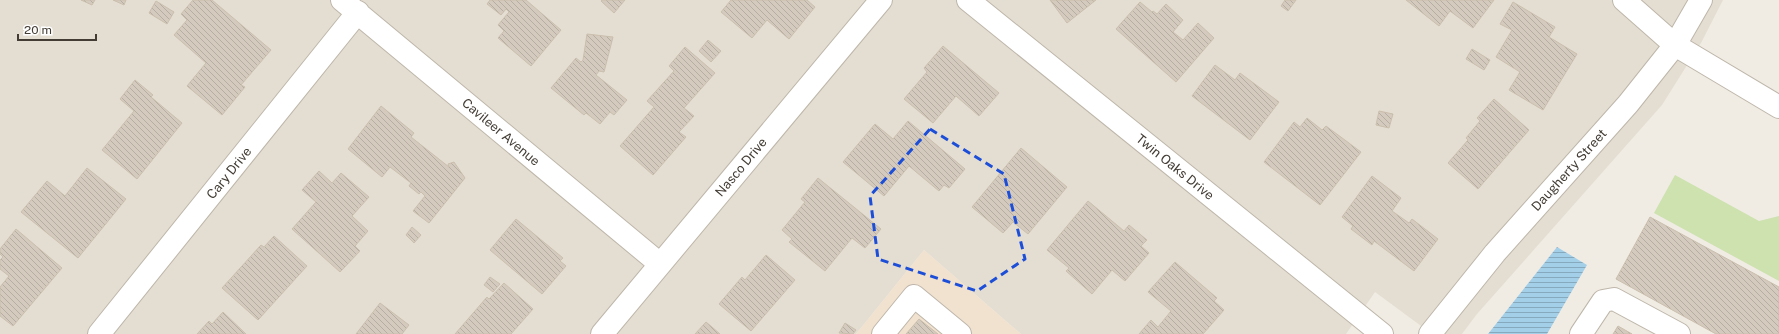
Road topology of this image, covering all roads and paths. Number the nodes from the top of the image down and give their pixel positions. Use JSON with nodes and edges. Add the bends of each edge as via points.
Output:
{"nodes":[{"id":1,"x":881,"y":0,"type":"edge"},
{"id":2,"x":968,"y":0,"type":"edge"},
{"id":3,"x":1624,"y":0,"type":"edge"},
{"id":4,"x":1700,"y":0,"type":"edge"},
{"id":5,"x":350,"y":6,"type":"edge"},
{"id":6,"x":1674,"y":45,"type":"junction"},
{"id":7,"x":1779,"y":107,"type":"edge"},
{"id":8,"x":660,"y":264,"type":"junction"},
{"id":9,"x":99,"y":334,"type":"edge"},
{"id":10,"x":602,"y":334,"type":"edge"},
{"id":11,"x":883,"y":334,"type":"edge"},
{"id":12,"x":960,"y":334,"type":"edge"},
{"id":13,"x":1382,"y":334,"type":"edge"},
{"id":14,"x":1430,"y":334,"type":"edge"},
{"id":15,"x":1581,"y":334,"type":"edge"},
{"id":16,"x":1679,"y":334,"type":"edge"}],
"edges":[{"from":1,"to":8,"type":"street","name":"Nasco Drive"},
{"from":2,"to":13,"type":"street","name":"Twin Oaks Drive"},
{"from":3,"to":6,"type":"street"},
{"from":4,"to":6,"type":"street","name":"Daugherty Street"},
{"from":5,"to":8,"type":"street","name":"Cavileer Avenue"},
{"from":5,"to":9,"type":"street","name":"Cary Drive"},
{"from":6,"to":7,"type":"street"},
{"from":6,"to":14,"type":"street","name":"Daugherty Street","via":[[1628,104],[1495,253]]},
{"from":8,"to":10,"type":"street","name":"Nasco Drive"},
{"from":11,"to":12,"type":"street","via":[[914,296]]},
{"from":15,"to":16,"type":"street","via":[[1603,301],[1614,299]]}]}
